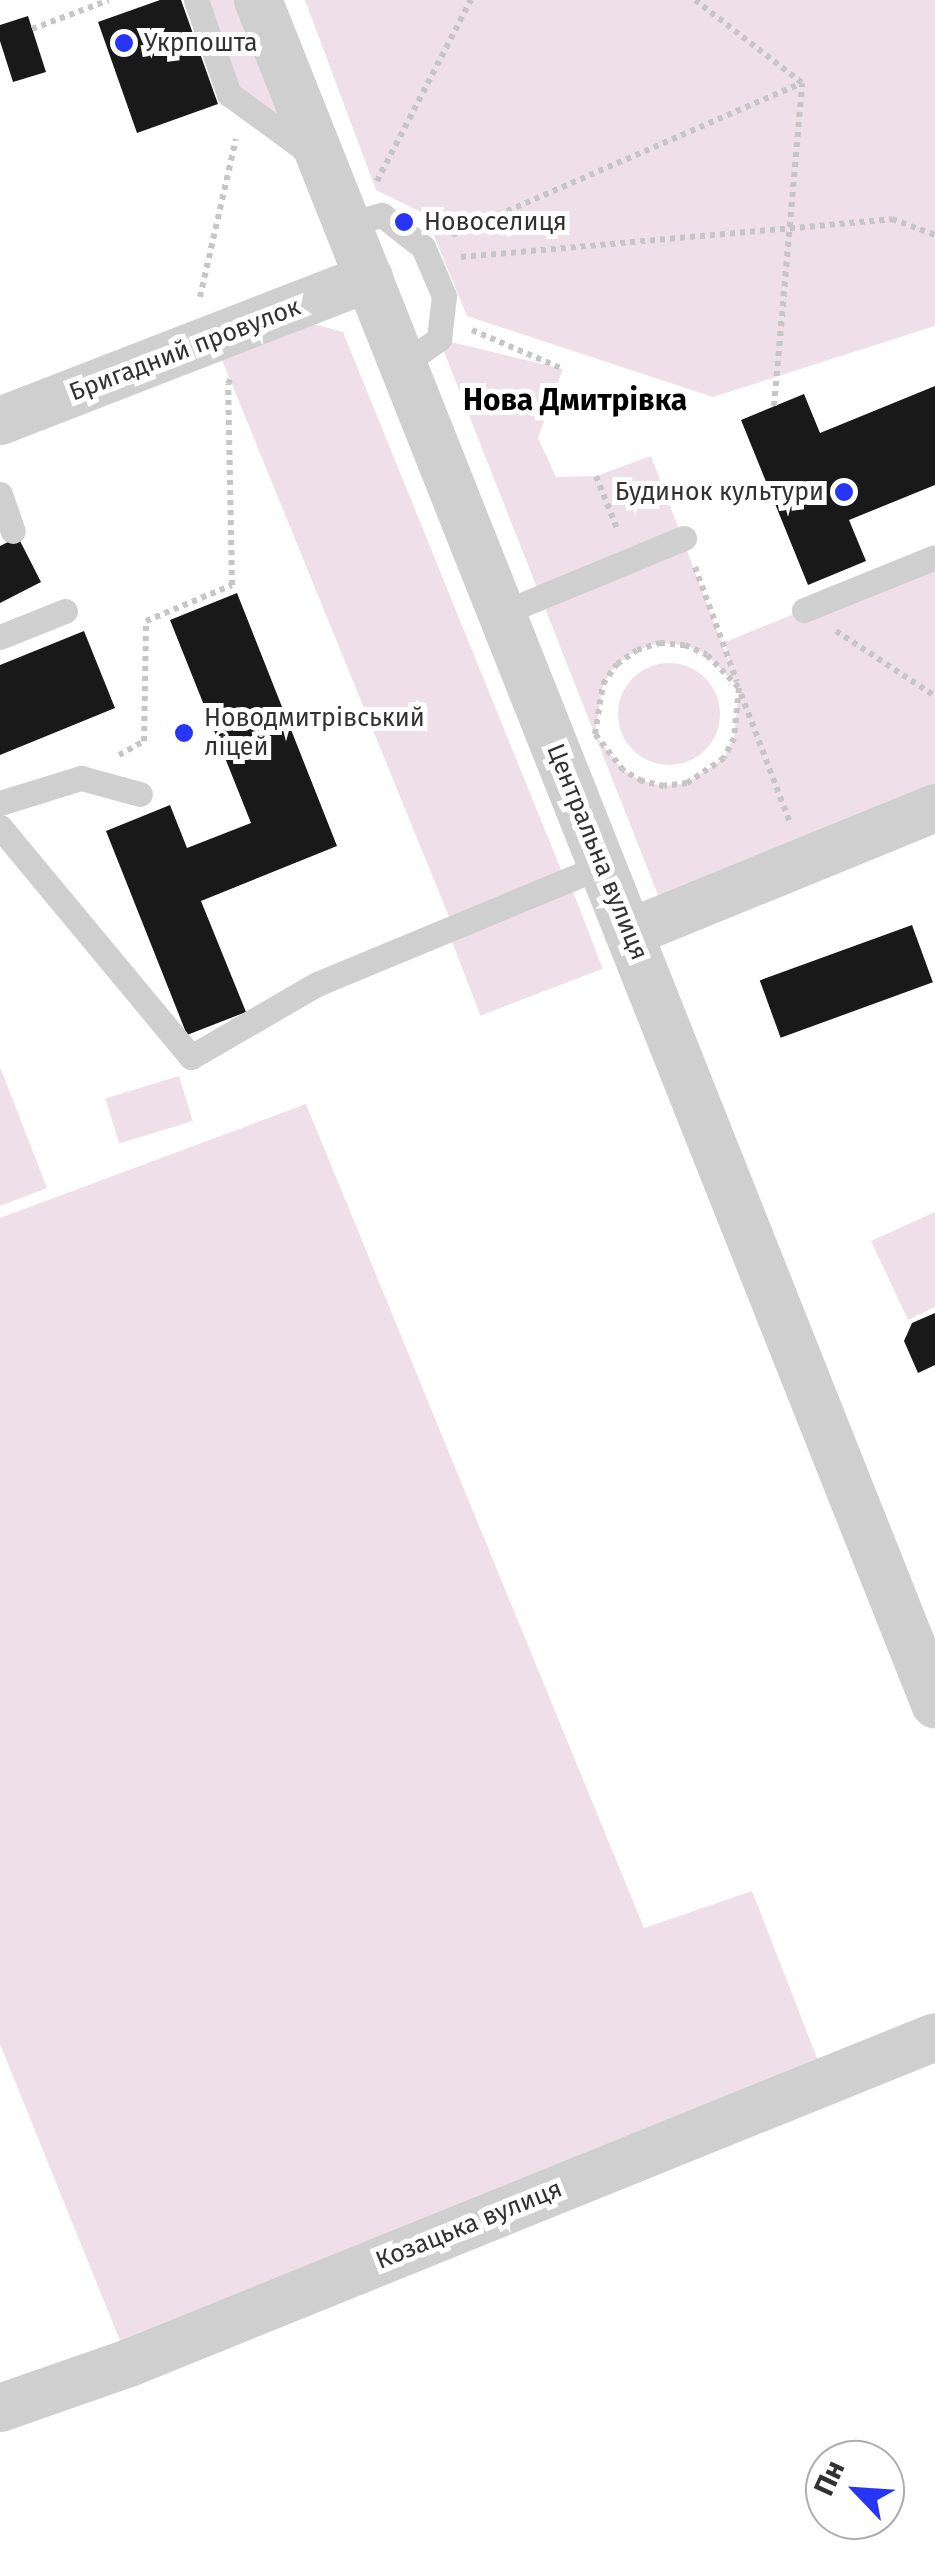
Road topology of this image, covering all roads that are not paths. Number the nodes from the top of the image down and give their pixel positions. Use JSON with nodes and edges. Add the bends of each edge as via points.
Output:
{"nodes":[{"id":1,"x":196,"y":0,"type":"edge"},
{"id":2,"x":258,"y":0,"type":"edge"},
{"id":3,"x":322,"y":162,"type":"junction"},
{"id":4,"x":360,"y":207,"type":"junction"},
{"id":5,"x":369,"y":278,"type":"junction"},
{"id":6,"x":403,"y":364,"type":"junction"},
{"id":7,"x":0,"y":421,"type":"edge"},
{"id":8,"x":0,"y":494,"type":"edge"},
{"id":9,"x":13,"y":530,"type":"dead end"},
{"id":10,"x":684,"y":538,"type":"road end"},
{"id":11,"x":935,"y":557,"type":"edge"},
{"id":12,"x":804,"y":610,"type":"road end"},
{"id":13,"x":65,"y":611,"type":"dead end"},
{"id":14,"x":502,"y":613,"type":"junction"},
{"id":15,"x":0,"y":637,"type":"edge"},
{"id":16,"x":140,"y":794,"type":"dead end"},
{"id":17,"x":0,"y":803,"type":"edge"},
{"id":18,"x":935,"y":808,"type":"edge"},
{"id":19,"x":0,"y":827,"type":"edge"},
{"id":20,"x":602,"y":866,"type":"junction"},
{"id":21,"x":629,"y":933,"type":"junction"},
{"id":22,"x":935,"y":1704,"type":"edge"},
{"id":23,"x":935,"y":2037,"type":"edge"},
{"id":24,"x":0,"y":2408,"type":"edge"}],
"edges":[{"from":1,"to":3,"type":"lane","via":[[229,94]]},
{"from":2,"to":3,"type":"street","name":"Центральна вулиця"},
{"from":3,"to":4,"type":"street","name":"Центральна вулиця"},
{"from":4,"to":5,"type":"street","name":"Центральна вулиця"},
{"from":4,"to":6,"type":"lane","via":[[382,215],[426,253],[444,296],[439,338]]},
{"from":5,"to":6,"type":"street","name":"Центральна вулиця"},
{"from":5,"to":7,"type":"street","name":"Бригадний провулок"},
{"from":6,"to":14,"type":"street","name":"Центральна вулиця"},
{"from":8,"to":9,"type":"lane"},
{"from":10,"to":14,"type":"lane"},
{"from":11,"to":12,"type":"lane"},
{"from":13,"to":15,"type":"lane"},
{"from":14,"to":20,"type":"street","name":"Центральна вулиця"},
{"from":16,"to":17,"type":"lane","via":[[81,778]]},
{"from":18,"to":21,"type":"street"},
{"from":19,"to":20,"type":"lane","via":[[191,1057],[316,984]]},
{"from":20,"to":21,"type":"street","name":"Центральна вулиця"},
{"from":21,"to":22,"type":"street","name":"Центральна вулиця"},
{"from":23,"to":24,"type":"street","name":"Козацька вулиця"}]}
